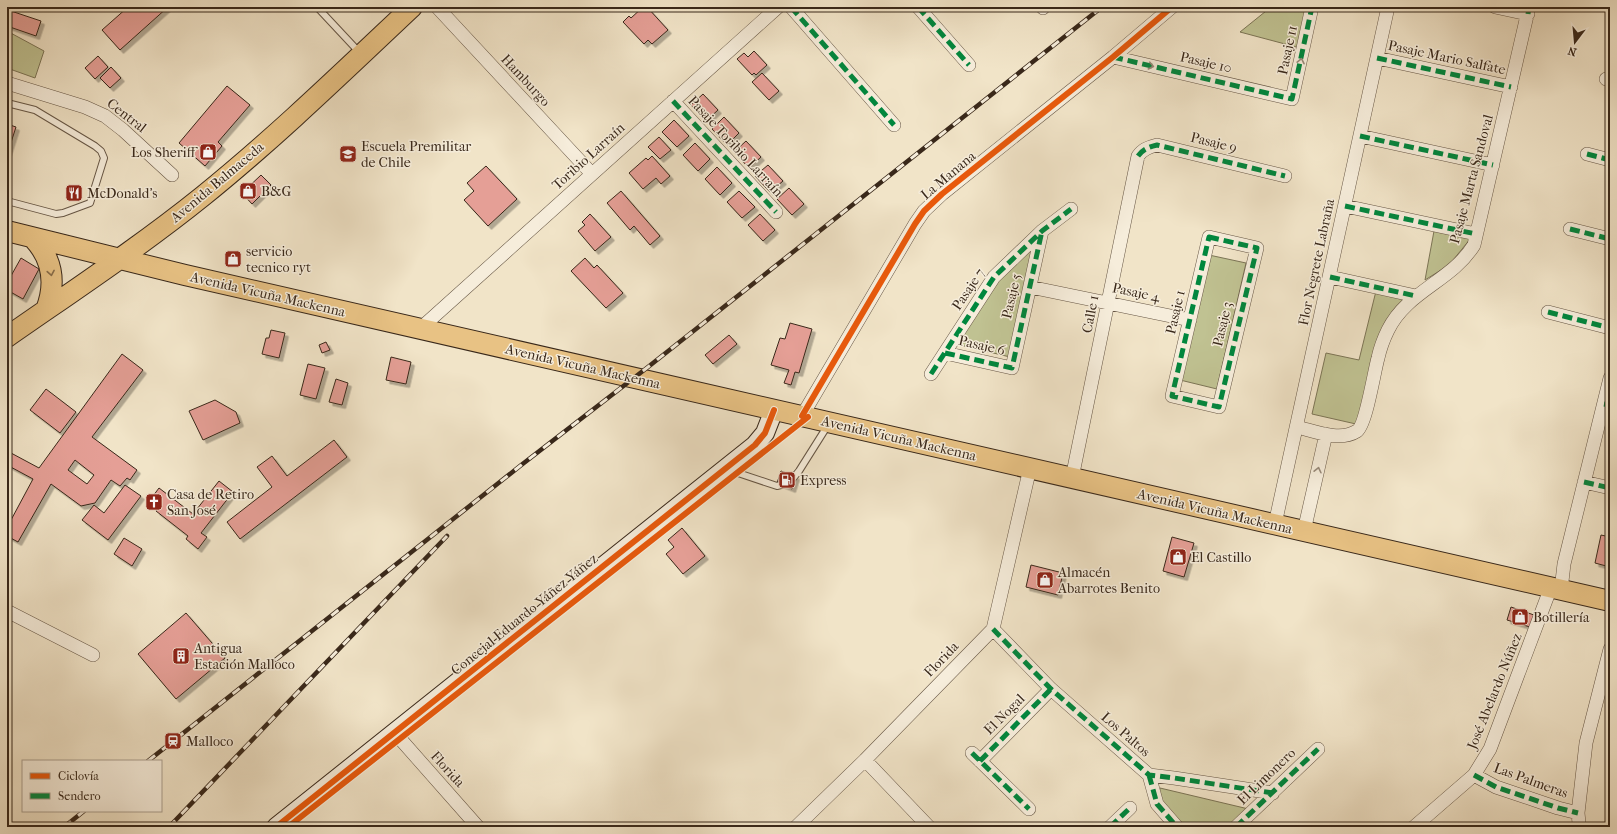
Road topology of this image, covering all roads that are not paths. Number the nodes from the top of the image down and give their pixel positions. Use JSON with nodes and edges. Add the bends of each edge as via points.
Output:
{"nodes":[{"id":1,"x":317,"y":7,"type":"edge"},
{"id":2,"x":412,"y":7,"type":"edge"},
{"id":3,"x":437,"y":7,"type":"edge"},
{"id":4,"x":778,"y":7,"type":"edge"},
{"id":5,"x":790,"y":7,"type":"edge"},
{"id":6,"x":918,"y":7,"type":"edge"},
{"id":7,"x":1172,"y":7,"type":"edge"},
{"id":8,"x":1312,"y":7,"type":"edge"},
{"id":9,"x":1388,"y":7,"type":"edge"},
{"id":10,"x":1495,"y":7,"type":"edge"},
{"id":11,"x":1529,"y":11,"type":"edge"},
{"id":12,"x":362,"y":54,"type":"junction"},
{"id":13,"x":1113,"y":57,"type":"junction"},
{"id":14,"x":1377,"y":58,"type":"junction"},
{"id":15,"x":969,"y":65,"type":"dead end"},
{"id":16,"x":7,"y":83,"type":"edge"},
{"id":17,"x":1511,"y":87,"type":"junction"},
{"id":18,"x":1292,"y":99,"type":"joint"},
{"id":19,"x":673,"y":101,"type":"junction"},
{"id":20,"x":7,"y":103,"type":"edge"},
{"id":21,"x":894,"y":125,"type":"dead end"},
{"id":22,"x":1360,"y":136,"type":"junction"},
{"id":23,"x":1587,"y":154,"type":"dead end"},
{"id":24,"x":1138,"y":156,"type":"joint"},
{"id":25,"x":1610,"y":160,"type":"edge"},
{"id":26,"x":1493,"y":165,"type":"junction"},
{"id":27,"x":592,"y":174,"type":"junction"},
{"id":28,"x":172,"y":175,"type":"dead end"},
{"id":29,"x":1285,"y":176,"type":"dead end"},
{"id":30,"x":7,"y":201,"type":"edge"},
{"id":31,"x":1345,"y":206,"type":"junction"},
{"id":32,"x":1071,"y":209,"type":"dead end"},
{"id":33,"x":776,"y":212,"type":"dead end"},
{"id":34,"x":1570,"y":230,"type":"dead end"},
{"id":35,"x":1042,"y":231,"type":"junction"},
{"id":36,"x":7,"y":232,"type":"edge"},
{"id":37,"x":1476,"y":234,"type":"junction"},
{"id":38,"x":34,"y":239,"type":"junction"},
{"id":39,"x":1610,"y":239,"type":"edge"},
{"id":40,"x":1256,"y":248,"type":"joint"},
{"id":41,"x":118,"y":259,"type":"junction"},
{"id":42,"x":1330,"y":277,"type":"junction"},
{"id":43,"x":1030,"y":287,"type":"junction"},
{"id":44,"x":1416,"y":296,"type":"junction"},
{"id":45,"x":1108,"y":303,"type":"junction"},
{"id":46,"x":46,"y":310,"type":"junction"},
{"id":47,"x":1548,"y":312,"type":"dead end"},
{"id":48,"x":1190,"y":320,"type":"junction"},
{"id":49,"x":420,"y":328,"type":"junction"},
{"id":50,"x":1610,"y":328,"type":"edge"},
{"id":51,"x":7,"y":337,"type":"edge"},
{"id":52,"x":945,"y":353,"type":"junction"},
{"id":53,"x":1012,"y":368,"type":"joint"},
{"id":54,"x":931,"y":374,"type":"dead end"},
{"id":55,"x":1610,"y":378,"type":"edge"},
{"id":56,"x":1172,"y":396,"type":"joint"},
{"id":57,"x":1607,"y":404,"type":"edge"},
{"id":58,"x":774,"y":410,"type":"junction"},
{"id":59,"x":802,"y":416,"type":"junction"},
{"id":60,"x":829,"y":422,"type":"junction"},
{"id":61,"x":1297,"y":427,"type":"junction"},
{"id":62,"x":1326,"y":434,"type":"junction"},
{"id":63,"x":1030,"y":468,"type":"junction"},
{"id":64,"x":726,"y":469,"type":"junction"},
{"id":65,"x":1072,"y":478,"type":"junction"},
{"id":66,"x":1584,"y":482,"type":"junction"},
{"id":67,"x":1610,"y":488,"type":"edge"},
{"id":68,"x":1275,"y":524,"type":"junction"},
{"id":69,"x":1304,"y":531,"type":"junction"},
{"id":70,"x":1556,"y":588,"type":"junction"},
{"id":71,"x":1610,"y":601,"type":"edge"},
{"id":72,"x":7,"y":611,"type":"edge"},
{"id":73,"x":993,"y":629,"type":"junction"},
{"id":74,"x":1610,"y":649,"type":"edge"},
{"id":75,"x":92,"y":655,"type":"dead end"},
{"id":76,"x":1051,"y":689,"type":"junction"},
{"id":77,"x":395,"y":733,"type":"junction"},
{"id":78,"x":1318,"y":748,"type":"dead end"},
{"id":79,"x":865,"y":760,"type":"junction"},
{"id":80,"x":1474,"y":774,"type":"junction"},
{"id":81,"x":1149,"y":775,"type":"junction"},
{"id":82,"x":1273,"y":793,"type":"junction"},
{"id":83,"x":1130,"y":808,"type":"dead end"},
{"id":84,"x":1029,"y":809,"type":"dead end"},
{"id":85,"x":276,"y":827,"type":"edge"},
{"id":86,"x":478,"y":827,"type":"edge"},
{"id":87,"x":796,"y":827,"type":"edge"},
{"id":88,"x":929,"y":827,"type":"edge"},
{"id":89,"x":1110,"y":827,"type":"edge"},
{"id":90,"x":1177,"y":827,"type":"edge"},
{"id":91,"x":1236,"y":827,"type":"edge"},
{"id":92,"x":1414,"y":827,"type":"edge"}],
"edges":[{"from":1,"to":12,"type":"lane"},
{"from":2,"to":12,"type":"main road","name":"Avenida Balmaceda"},
{"from":3,"to":27,"type":"street","name":"Hamburgo"},
{"from":4,"to":19,"type":"street","name":"Toribio Larraín"},
{"from":5,"to":21,"type":"street"},
{"from":6,"to":15,"type":"street"},
{"from":7,"to":13,"type":"street","name":"La Manana"},
{"from":18,"to":8,"type":"street","name":"Pasaje 11","one_way":true},
{"from":9,"to":14,"type":"street","name":"Flor Negrete Labraña"},
{"from":10,"to":11,"type":"street"},
{"from":11,"to":17,"type":"street","name":"Pasaje Marta Sandoval"},
{"from":12,"to":41,"type":"main road","name":"Avenida Balmaceda","via":[[204,195]]},
{"from":13,"to":18,"type":"street","name":"Pasaje 10","one_way":true},
{"from":13,"to":59,"type":"street","name":"La Manana","via":[[942,194],[924,212]]},
{"from":14,"to":17,"type":"street","name":"Pasaje Mario Salfate"},
{"from":14,"to":22,"type":"street","name":"Flor Negrete Labraña"},
{"from":16,"to":28,"type":"street","name":"Central","via":[[85,107],[105,116],[115,122]]},
{"from":17,"to":26,"type":"street","name":"Pasaje Marta Sandoval"},
{"from":19,"to":27,"type":"street","name":"Toribio Larraín"},
{"from":19,"to":33,"type":"street","name":"Pasaje Toribio Larraín"},
{"from":20,"to":30,"type":"lane","via":[[39,113],[95,146],[104,158],[90,203],[56,214]]},
{"from":22,"to":26,"type":"street"},
{"from":22,"to":31,"type":"street","name":"Flor Negrete Labraña"},
{"from":23,"to":25,"type":"street"},
{"from":24,"to":29,"type":"street","name":"Pasaje 9","via":[[1142,150],[1157,145]]},
{"from":24,"to":45,"type":"street","name":"Calle 1"},
{"from":26,"to":37,"type":"street","name":"Pasaje Marta Sandoval"},
{"from":27,"to":49,"type":"street","name":"Toribio Larraín"},
{"from":31,"to":37,"type":"street"},
{"from":31,"to":42,"type":"street","name":"Flor Negrete Labraña"},
{"from":32,"to":35,"type":"street","name":"Pasaje 7"},
{"from":34,"to":39,"type":"street"},
{"from":35,"to":43,"type":"street","name":"Pasaje 5"},
{"from":35,"to":52,"type":"street","name":"Pasaje 7","via":[[994,277]]},
{"from":36,"to":38,"type":"main road","name":"Avenida Vicuña Mackenna"},
{"from":37,"to":44,"type":"street","name":"Pasaje Marta Sandoval","via":[[1474,245],[1468,255]]},
{"from":38,"to":41,"type":"main road","name":"Avenida Vicuña Mackenna"},
{"from":38,"to":46,"type":"main road","one_way":true,"via":[[45,253],[51,270],[52,290]]},
{"from":40,"to":48,"type":"street","name":"Pasaje 1","via":[[1209,237]]},
{"from":40,"to":56,"type":"street","name":"Pasaje 3","via":[[1219,407]]},
{"from":41,"to":46,"type":"main road","name":"Avenida Balmaceda"},
{"from":41,"to":49,"type":"main road","name":"Avenida Vicuña Mackenna"},
{"from":42,"to":44,"type":"street"},
{"from":42,"to":61,"type":"street","name":"Flor Negrete Labraña"},
{"from":43,"to":45,"type":"street","name":"Pasaje 4"},
{"from":43,"to":53,"type":"street","name":"Pasaje 5"},
{"from":44,"to":62,"type":"street","name":"Pasaje Marta Sandoval","via":[[1406,304],[1388,330],[1378,356],[1364,419],[1357,430],[1348,434]]},
{"from":45,"to":48,"type":"street","name":"Pasaje 4"},
{"from":45,"to":65,"type":"street","name":"Calle 1"},
{"from":46,"to":51,"type":"main road","name":"Avenida Balmaceda"},
{"from":47,"to":50,"type":"street"},
{"from":48,"to":56,"type":"street","name":"Pasaje 1"},
{"from":49,"to":58,"type":"main road","name":"Avenida Vicuña Mackenna"},
{"from":52,"to":53,"type":"street","name":"Pasaje 6"},
{"from":52,"to":54,"type":"street","name":"Pasaje 7"},
{"from":55,"to":57,"type":"street","name":"José Abelardo Núñez"},
{"from":57,"to":66,"type":"street","name":"José Abelardo Núñez"},
{"from":58,"to":59,"type":"main road","name":"Avenida Vicuña Mackenna"},
{"from":58,"to":64,"type":"street","name":"Concejal Eduardo Yáñez Yáñez","via":[[761,440]]},
{"from":59,"to":60,"type":"main road","name":"Avenida Vicuña Mackenna"},
{"from":60,"to":63,"type":"main road","name":"Avenida Vicuña Mackenna"},
{"from":60,"to":64,"type":"lane","via":[[789,483],[777,486]]},
{"from":61,"to":62,"type":"street"},
{"from":61,"to":68,"type":"street","name":"Flor Negrete Labraña"},
{"from":69,"to":62,"type":"street","one_way":true},
{"from":63,"to":65,"type":"main road","name":"Avenida Vicuña Mackenna"},
{"from":63,"to":73,"type":"street"},
{"from":64,"to":77,"type":"street","name":"Concejal Eduardo Yáñez Yáñez"},
{"from":65,"to":68,"type":"main road","name":"Avenida Vicuña Mackenna"},
{"from":66,"to":67,"type":"street"},
{"from":66,"to":70,"type":"street","name":"José Abelardo Núñez"},
{"from":68,"to":69,"type":"main road","name":"Avenida Vicuña Mackenna"},
{"from":69,"to":70,"type":"main road","name":"Avenida Vicuña Mackenna"},
{"from":70,"to":71,"type":"main road","name":"Avenida Vicuña Mackenna"},
{"from":70,"to":80,"type":"street","name":"José Abelardo Núñez","via":[[1490,749]]},
{"from":72,"to":75,"type":"street"},
{"from":73,"to":76,"type":"street","name":"Los Paltos"},
{"from":73,"to":79,"type":"street","name":"Florida"},
{"from":74,"to":80,"type":"street","name":"Las Palmeras","via":[[1586,743],[1579,818],[1558,808],[1496,787]]},
{"from":76,"to":81,"type":"street","name":"Los Paltos"},
{"from":76,"to":84,"type":"street","name":"El Nogal","via":[[976,757]]},
{"from":77,"to":85,"type":"street","name":"Concejal Eduardo Yáñez Yáñez"},
{"from":77,"to":86,"type":"street","name":"Florida"},
{"from":78,"to":82,"type":"street","name":"El Limonero"},
{"from":79,"to":87,"type":"street","name":"Florida"},
{"from":79,"to":88,"type":"street"},
{"from":80,"to":92,"type":"street","name":"José Abelardo Núñez"},
{"from":81,"to":82,"type":"street","name":"Los Paltos"},
{"from":81,"to":90,"type":"street","via":[[1157,804]]},
{"from":82,"to":91,"type":"street","name":"El Limonero"},
{"from":83,"to":89,"type":"street"}]}
